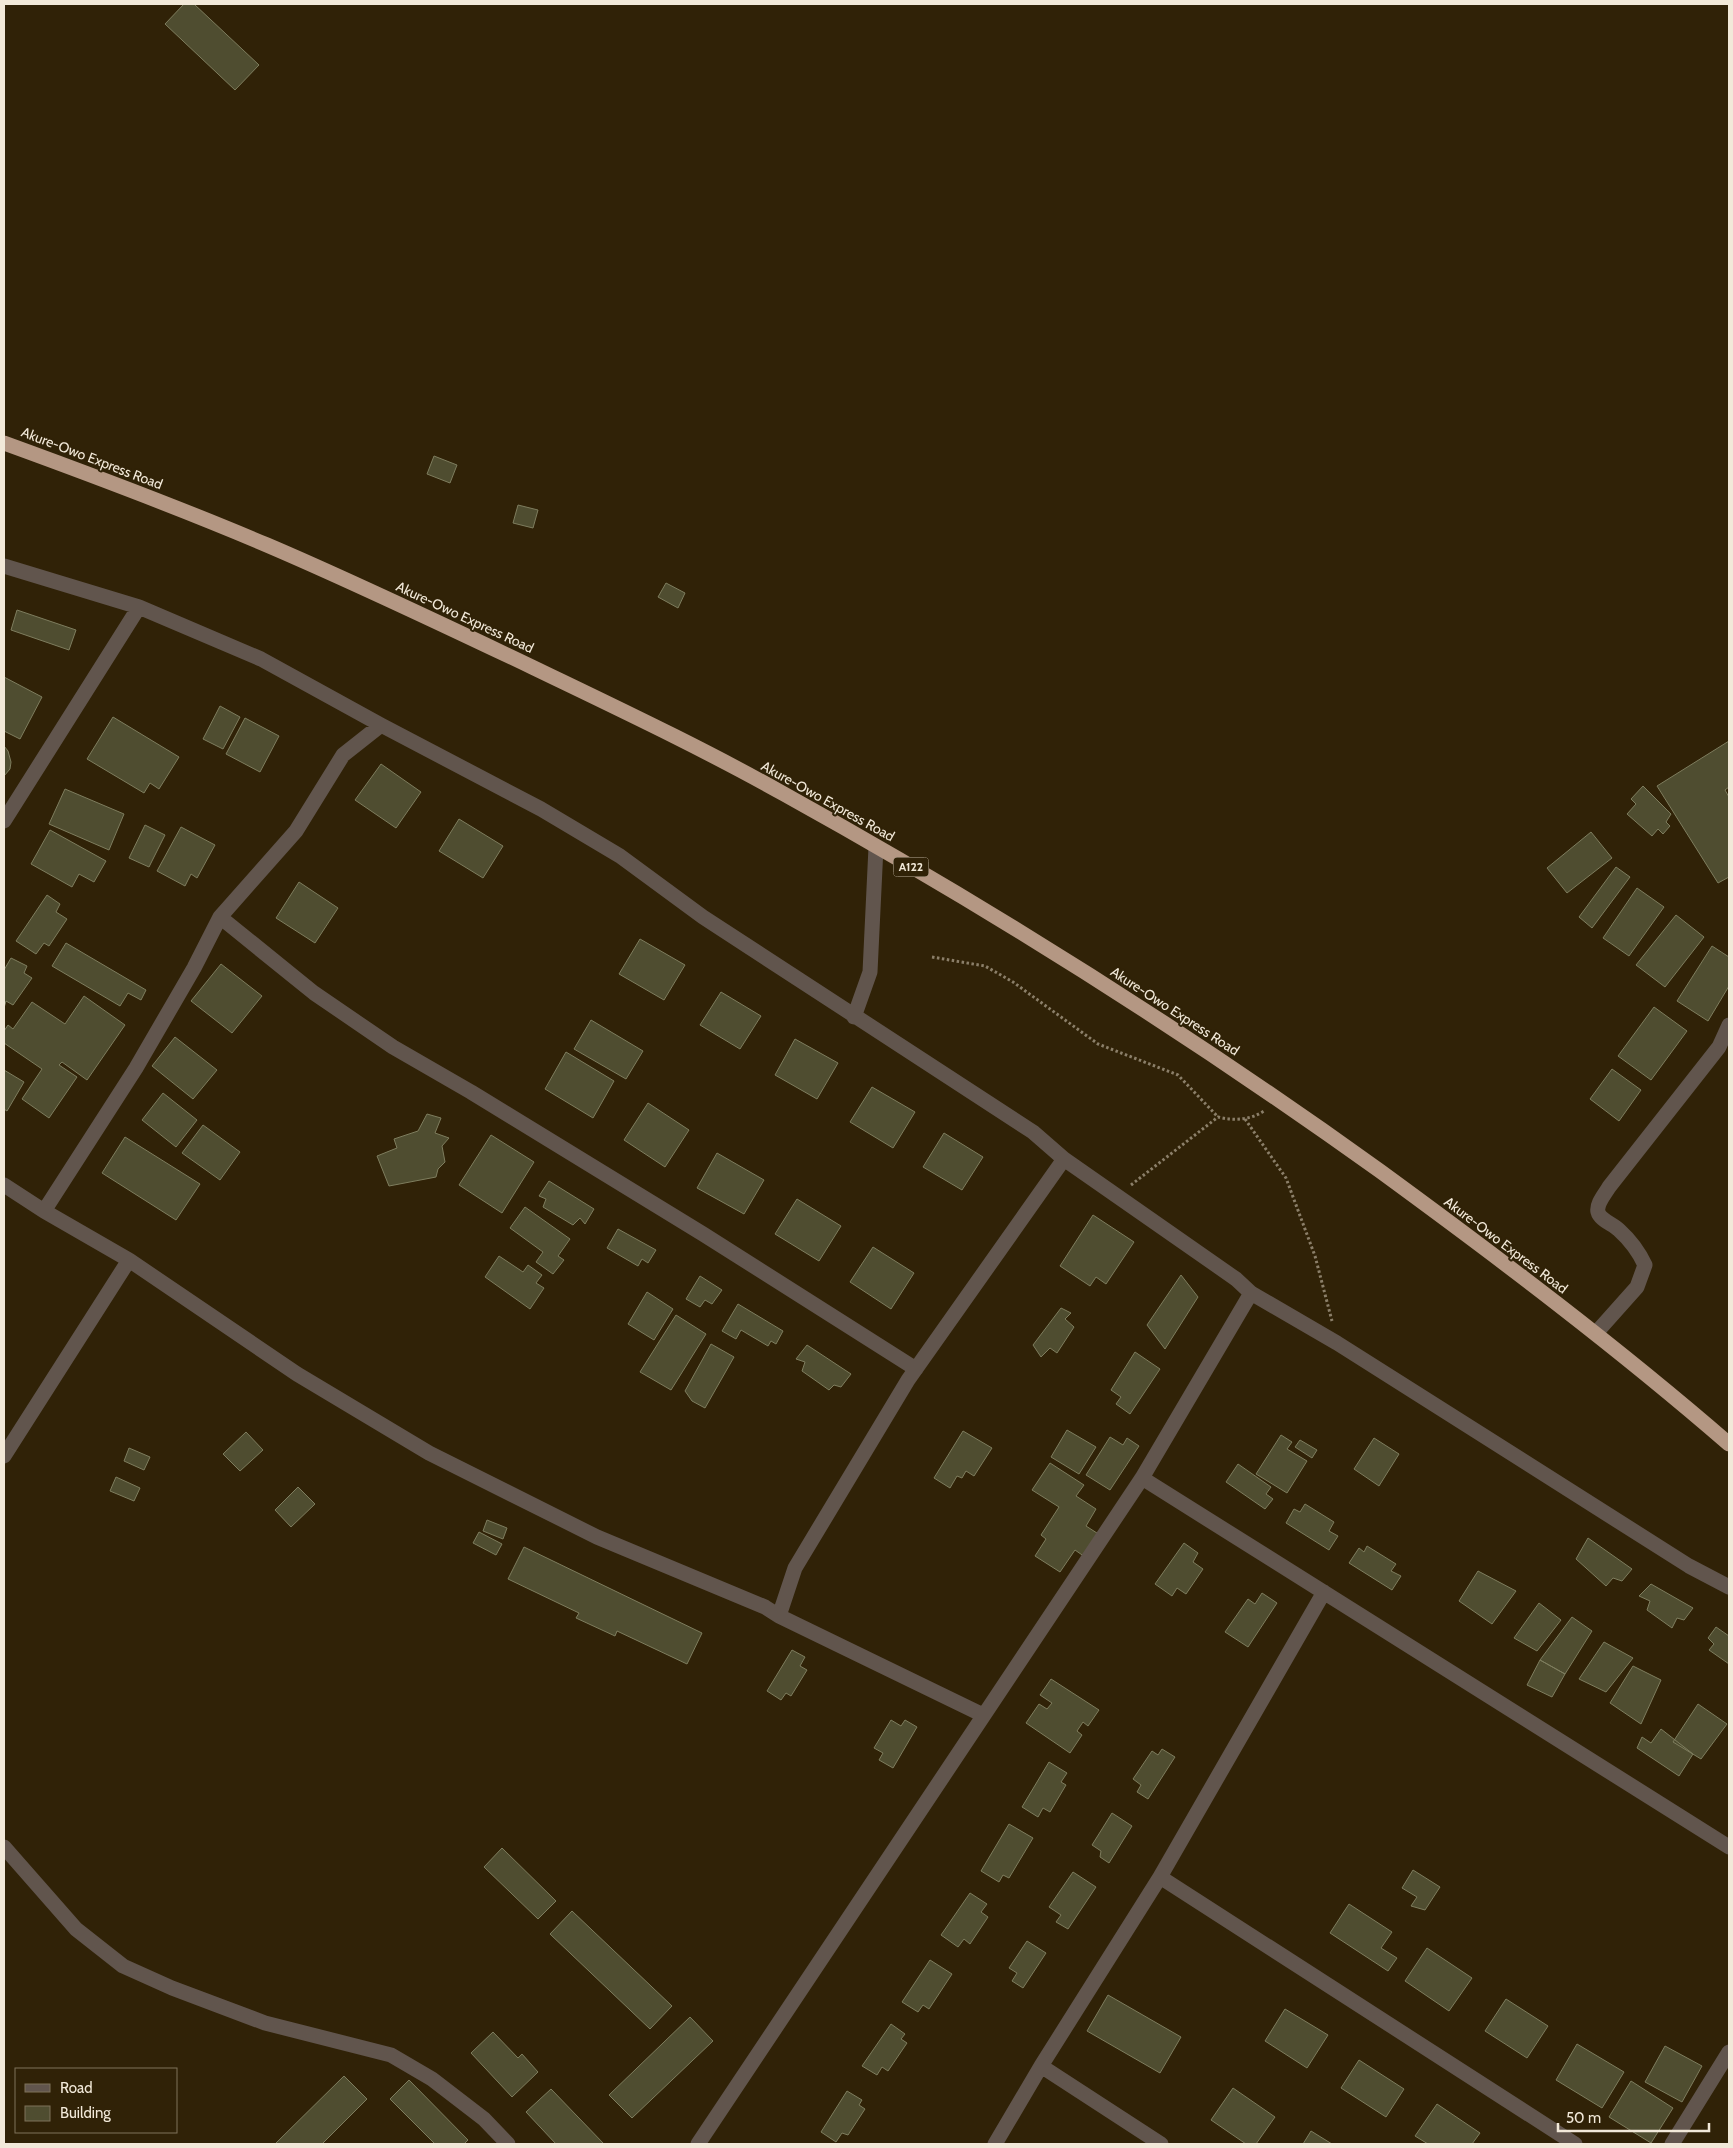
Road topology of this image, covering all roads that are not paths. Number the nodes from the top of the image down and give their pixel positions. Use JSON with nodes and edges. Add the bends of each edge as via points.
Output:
{"nodes":[{"id":1,"x":4,"y":443,"type":"edge"},
{"id":2,"x":4,"y":566,"type":"edge"},
{"id":3,"x":139,"y":607,"type":"junction"},
{"id":4,"x":381,"y":725,"type":"junction"},
{"id":5,"x":4,"y":822,"type":"edge"},
{"id":6,"x":876,"y":847,"type":"junction"},
{"id":7,"x":220,"y":917,"type":"junction"},
{"id":8,"x":854,"y":1017,"type":"junction"},
{"id":9,"x":1729,"y":1025,"type":"edge"},
{"id":10,"x":1064,"y":1159,"type":"junction"},
{"id":11,"x":4,"y":1184,"type":"edge"},
{"id":12,"x":44,"y":1211,"type":"junction"},
{"id":13,"x":129,"y":1260,"type":"junction"},
{"id":14,"x":1251,"y":1293,"type":"junction"},
{"id":15,"x":1596,"y":1333,"type":"junction"},
{"id":16,"x":916,"y":1369,"type":"junction"},
{"id":17,"x":1729,"y":1444,"type":"edge"},
{"id":18,"x":4,"y":1456,"type":"edge"},
{"id":19,"x":1142,"y":1478,"type":"junction"},
{"id":20,"x":1729,"y":1587,"type":"edge"},
{"id":21,"x":1324,"y":1592,"type":"junction"},
{"id":22,"x":779,"y":1616,"type":"junction"},
{"id":23,"x":983,"y":1715,"type":"junction"},
{"id":24,"x":4,"y":1847,"type":"edge"},
{"id":25,"x":1729,"y":1847,"type":"edge"},
{"id":26,"x":1160,"y":1877,"type":"junction"},
{"id":27,"x":1729,"y":2052,"type":"edge"},
{"id":28,"x":1041,"y":2066,"type":"junction"},
{"id":29,"x":508,"y":2144,"type":"edge"},
{"id":30,"x":698,"y":2144,"type":"edge"},
{"id":31,"x":994,"y":2144,"type":"edge"},
{"id":32,"x":1161,"y":2144,"type":"edge"},
{"id":33,"x":1575,"y":2144,"type":"edge"},
{"id":34,"x":1672,"y":2144,"type":"edge"}],
"edges":[{"from":1,"to":6,"type":"highway","name":"Akure-Owo Express Road","number":"A122","via":[[128,488],[268,545],[427,617],[659,728]]},
{"from":2,"to":3,"type":"street"},
{"from":3,"to":4,"type":"street","via":[[261,658]]},
{"from":3,"to":5,"type":"street"},
{"from":4,"to":7,"type":"street","via":[[343,755],[296,832]]},
{"from":4,"to":8,"type":"street","via":[[533,804],[620,856],[703,917]]},
{"from":6,"to":8,"type":"street","via":[[870,972]]},
{"from":6,"to":15,"type":"highway","name":"Akure-Owo Express Road","number":"A122","via":[[1066,959],[1282,1101],[1467,1234]]},
{"from":7,"to":12,"type":"street","via":[[136,1068]]},
{"from":7,"to":16,"type":"street","via":[[314,993],[393,1047],[703,1234]]},
{"from":8,"to":10,"type":"street","via":[[1033,1132]]},
{"from":9,"to":15,"type":"street","via":[[1718,1047],[1598,1205],[1600,1216],[1618,1229],[1639,1252],[1645,1265],[1637,1287]]},
{"from":10,"to":14,"type":"street","via":[[1236,1279]]},
{"from":10,"to":16,"type":"street"},
{"from":11,"to":12,"type":"street"},
{"from":12,"to":13,"type":"street"},
{"from":13,"to":18,"type":"street"},
{"from":13,"to":22,"type":"street","via":[[296,1374],[429,1453],[597,1537],[765,1606]]},
{"from":14,"to":19,"type":"street"},
{"from":14,"to":20,"type":"street","via":[[1336,1343],[1689,1566]]},
{"from":15,"to":17,"type":"highway","name":"Akure-Owo Express Road","number":"A122"},
{"from":16,"to":22,"type":"street","via":[[795,1568]]},
{"from":19,"to":21,"type":"street"},
{"from":19,"to":23,"type":"street"},
{"from":21,"to":25,"type":"street"},
{"from":21,"to":26,"type":"street"},
{"from":22,"to":23,"type":"street"},
{"from":23,"to":30,"type":"street"},
{"from":24,"to":29,"type":"street","via":[[76,1929],[123,1966],[265,2023],[391,2055],[432,2079],[484,2119]]},
{"from":26,"to":28,"type":"street"},
{"from":26,"to":33,"type":"street"},
{"from":27,"to":34,"type":"street"},
{"from":28,"to":31,"type":"street"},
{"from":28,"to":32,"type":"street"}]}
